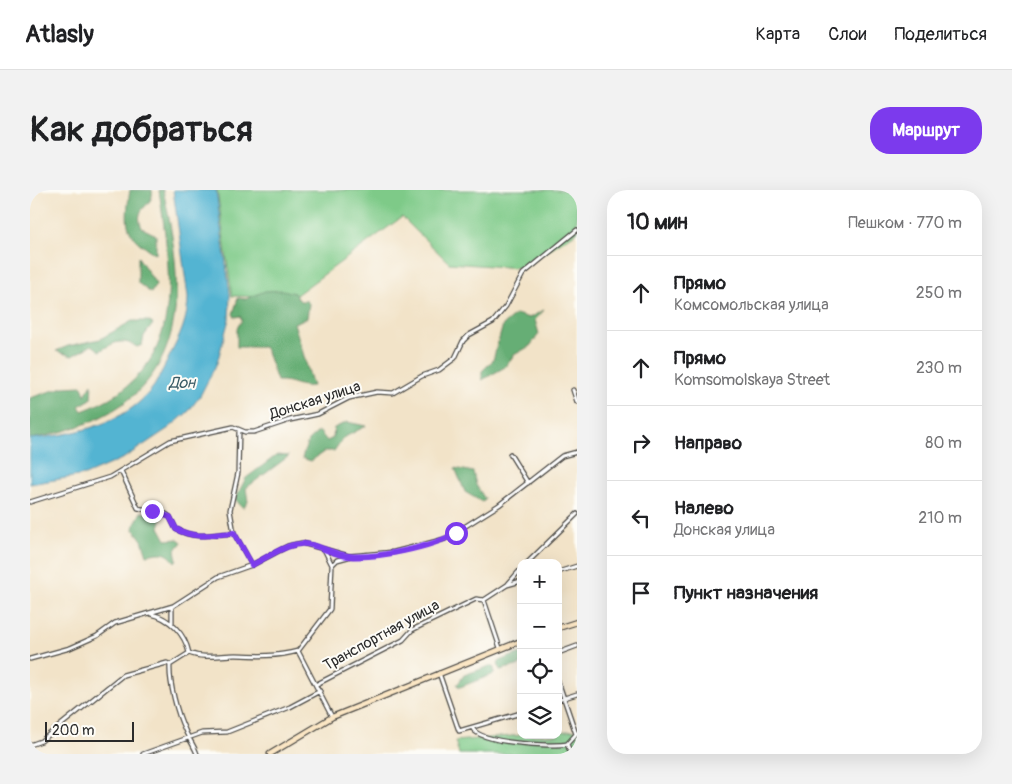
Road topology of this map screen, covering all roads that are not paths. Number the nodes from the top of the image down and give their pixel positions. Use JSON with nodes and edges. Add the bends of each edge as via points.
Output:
{"nodes":[{"id":1,"x":577,"y":230,"type":"edge"},
{"id":2,"x":573,"y":390,"type":"dead end"},
{"id":3,"x":577,"y":402,"type":"edge"},
{"id":4,"x":239,"y":429,"type":"junction"},
{"id":5,"x":577,"y":452,"type":"edge"},
{"id":6,"x":510,"y":454,"type":"dead end"},
{"id":7,"x":121,"y":471,"type":"junction"},
{"id":8,"x":528,"y":483,"type":"junction"},
{"id":9,"x":30,"y":502,"type":"edge"},
{"id":10,"x":577,"y":515,"type":"edge"},
{"id":11,"x":234,"y":533,"type":"junction"},
{"id":12,"x":325,"y":551,"type":"junction"},
{"id":13,"x":349,"y":556,"type":"junction"},
{"id":14,"x":531,"y":559,"type":"edge"},
{"id":15,"x":252,"y":565,"type":"junction"},
{"id":16,"x":332,"y":565,"type":"junction"},
{"id":17,"x":577,"y":566,"type":"edge"},
{"id":18,"x":562,"y":571,"type":"edge"},
{"id":19,"x":517,"y":573,"type":"edge"},
{"id":20,"x":517,"y":582,"type":"edge"},
{"id":21,"x":507,"y":584,"type":"junction"},
{"id":22,"x":484,"y":600,"type":"junction"},
{"id":23,"x":173,"y":606,"type":"junction"},
{"id":24,"x":150,"y":613,"type":"junction"},
{"id":25,"x":577,"y":622,"type":"edge"},
{"id":26,"x":172,"y":623,"type":"junction"},
{"id":27,"x":562,"y":627,"type":"edge"},
{"id":28,"x":517,"y":642,"type":"edge"},
{"id":29,"x":577,"y":646,"type":"edge"},
{"id":30,"x":500,"y":648,"type":"junction"},
{"id":31,"x":298,"y":651,"type":"junction"},
{"id":32,"x":562,"y":652,"type":"edge"},
{"id":33,"x":189,"y":653,"type":"junction"},
{"id":34,"x":30,"y":660,"type":"edge"},
{"id":35,"x":170,"y":665,"type":"junction"},
{"id":36,"x":438,"y":672,"type":"junction"},
{"id":37,"x":317,"y":684,"type":"junction"},
{"id":38,"x":320,"y":691,"type":"junction"},
{"id":39,"x":562,"y":691,"type":"edge"},
{"id":40,"x":577,"y":694,"type":"edge"},
{"id":41,"x":565,"y":698,"type":"junction"},
{"id":42,"x":562,"y":699,"type":"edge"},
{"id":43,"x":517,"y":714,"type":"edge"},
{"id":44,"x":332,"y":717,"type":"junction"},
{"id":45,"x":473,"y":729,"type":"junction"},
{"id":46,"x":577,"y":734,"type":"edge"},
{"id":47,"x":189,"y":736,"type":"junction"},
{"id":48,"x":567,"y":744,"type":"junction"},
{"id":49,"x":30,"y":745,"type":"edge"},
{"id":50,"x":143,"y":754,"type":"edge"},
{"id":51,"x":197,"y":754,"type":"edge"},
{"id":52,"x":270,"y":754,"type":"edge"},
{"id":53,"x":571,"y":754,"type":"edge"}],
"edges":[{"from":1,"to":4,"type":"street","name":"Донская улица","via":[[523,274],[493,322],[469,335],[455,358],[444,368],[422,376],[393,393],[377,392],[349,398],[318,414],[254,432]]},
{"from":2,"to":3,"type":"street"},
{"from":4,"to":7,"type":"street","name":"Донская улица","via":[[219,428],[170,441]]},
{"from":4,"to":11,"type":"street","via":[[238,473],[230,510]]},
{"from":5,"to":8,"type":"street","via":[[562,456]]},
{"from":6,"to":8,"type":"street"},
{"from":7,"to":9,"type":"street","name":"Донская улица"},
{"from":7,"to":11,"type":"street","via":[[138,508],[166,514],[176,529],[204,537]]},
{"from":8,"to":13,"type":"street","via":[[445,539],[394,552]]},
{"from":10,"to":14,"type":"street"},
{"from":11,"to":15,"type":"street"},
{"from":12,"to":13,"type":"street"},
{"from":12,"to":15,"type":"street","via":[[302,543],[288,546]]},
{"from":12,"to":16,"type":"street"},
{"from":13,"to":16,"type":"street"},
{"from":15,"to":23,"type":"street","via":[[218,577]]},
{"from":16,"to":31,"type":"street","via":[[330,609]]},
{"from":17,"to":18,"type":"street"},
{"from":19,"to":21,"type":"street"},
{"from":20,"to":21,"type":"street"},
{"from":21,"to":22,"type":"street","name":"Транспортная улица"},
{"from":22,"to":30,"type":"street"},
{"from":22,"to":37,"type":"street","name":"Транспортная улица","via":[[476,599],[412,630],[402,640]]},
{"from":23,"to":24,"type":"street"},
{"from":23,"to":26,"type":"street","via":[[170,613]]},
{"from":24,"to":26,"type":"street"},
{"from":24,"to":34,"type":"street","via":[[115,623],[97,636],[70,648]]},
{"from":25,"to":27,"type":"main road"},
{"from":26,"to":33,"type":"street"},
{"from":28,"to":30,"type":"main road"},
{"from":29,"to":32,"type":"street"},
{"from":30,"to":36,"type":"main road"},
{"from":31,"to":33,"type":"street","via":[[260,657],[198,657]]},
{"from":31,"to":37,"type":"street"},
{"from":33,"to":35,"type":"street"},
{"from":35,"to":47,"type":"street","via":[[169,676]]},
{"from":35,"to":49,"type":"street","via":[[123,675],[41,740]]},
{"from":36,"to":44,"type":"main road"},
{"from":36,"to":45,"type":"street","via":[[457,730]]},
{"from":37,"to":38,"type":"street"},
{"from":38,"to":44,"type":"street"},
{"from":38,"to":47,"type":"street","via":[[290,707],[227,732]]},
{"from":39,"to":41,"type":"street"},
{"from":40,"to":41,"type":"street"},
{"from":41,"to":42,"type":"street"},
{"from":41,"to":46,"type":"street"},
{"from":43,"to":45,"type":"street"},
{"from":44,"to":52,"type":"main road"},
{"from":45,"to":48,"type":"street","via":[[476,734],[506,741]]},
{"from":46,"to":48,"type":"street"},
{"from":47,"to":50,"type":"street"},
{"from":47,"to":51,"type":"street"},
{"from":48,"to":53,"type":"street"}]}
